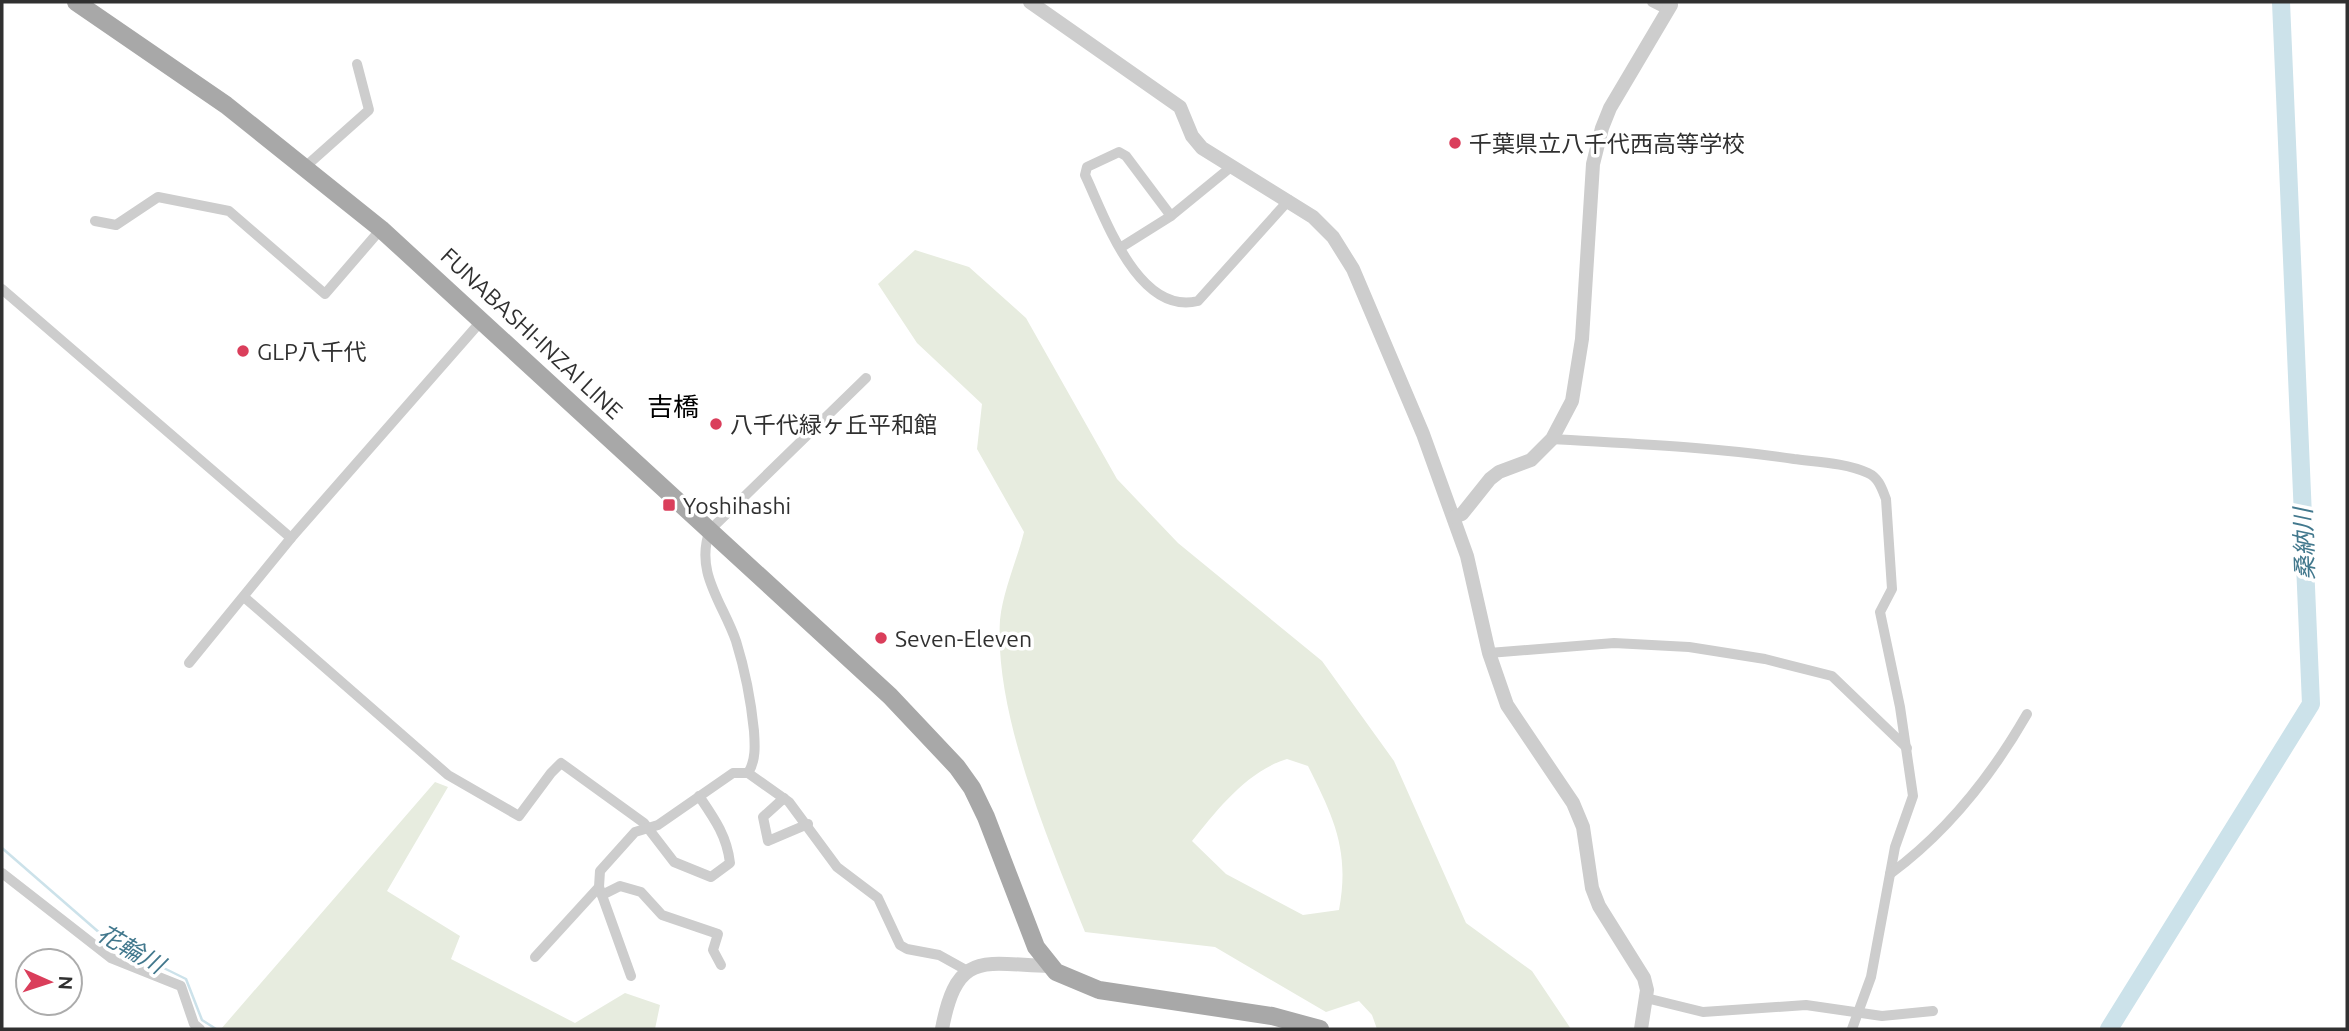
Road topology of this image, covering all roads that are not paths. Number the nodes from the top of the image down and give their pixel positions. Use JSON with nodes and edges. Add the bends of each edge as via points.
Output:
{"nodes":[{"id":1,"x":76,"y":2,"type":"edge"},
{"id":2,"x":1030,"y":2,"type":"edge"},
{"id":3,"x":1652,"y":2,"type":"edge"},
{"id":4,"x":1670,"y":6,"type":"edge"},
{"id":5,"x":357,"y":64,"type":"dead end"},
{"id":6,"x":305,"y":167,"type":"junction"},
{"id":7,"x":1231,"y":167,"type":"junction"},
{"id":8,"x":1289,"y":200,"type":"junction"},
{"id":9,"x":1171,"y":216,"type":"junction"},
{"id":10,"x":95,"y":222,"type":"dead end"},
{"id":11,"x":381,"y":229,"type":"junction"},
{"id":12,"x":1120,"y":248,"type":"junction"},
{"id":13,"x":2,"y":289,"type":"edge"},
{"id":14,"x":483,"y":319,"type":"junction"},
{"id":15,"x":866,"y":379,"type":"dead end"},
{"id":16,"x":1552,"y":439,"type":"junction"},
{"id":17,"x":1454,"y":517,"type":"junction"},
{"id":18,"x":710,"y":530,"type":"junction"},
{"id":19,"x":291,"y":538,"type":"junction"},
{"id":20,"x":244,"y":597,"type":"junction"},
{"id":21,"x":1489,"y":653,"type":"junction"},
{"id":22,"x":189,"y":663,"type":"dead end"},
{"id":23,"x":2027,"y":714,"type":"dead end"},
{"id":24,"x":1907,"y":748,"type":"junction"},
{"id":25,"x":748,"y":773,"type":"junction"},
{"id":26,"x":699,"y":796,"type":"junction"},
{"id":27,"x":784,"y":798,"type":"junction"},
{"id":28,"x":808,"y":824,"type":"junction"},
{"id":29,"x":648,"y":827,"type":"junction"},
{"id":30,"x":2,"y":873,"type":"edge"},
{"id":31,"x":1890,"y":874,"type":"junction"},
{"id":32,"x":600,"y":891,"type":"junction"},
{"id":33,"x":535,"y":957,"type":"dead end"},
{"id":34,"x":721,"y":965,"type":"dead end"},
{"id":35,"x":1049,"y":966,"type":"junction"},
{"id":36,"x":966,"y":970,"type":"junction"},
{"id":37,"x":631,"y":976,"type":"dead end"},
{"id":38,"x":1646,"y":998,"type":"junction"},
{"id":39,"x":1933,"y":1010,"type":"dead end"},
{"id":40,"x":1857,"y":1013,"type":"junction"},
{"id":41,"x":200,"y":1029,"type":"edge"},
{"id":42,"x":942,"y":1029,"type":"edge"},
{"id":43,"x":1320,"y":1029,"type":"edge"},
{"id":44,"x":1641,"y":1029,"type":"edge"},
{"id":45,"x":1852,"y":1029,"type":"edge"}],
"edges":[{"from":1,"to":6,"type":"main road","name":"FUNABASHI-INZAI LINE","via":[[226,105]]},
{"from":2,"to":7,"type":"street","via":[[1180,107],[1202,148]]},
{"from":3,"to":4,"type":"street"},
{"from":4,"to":16,"type":"street","via":[[1602,128],[1591,191],[1582,339],[1572,401]]},
{"from":5,"to":6,"type":"street","via":[[369,110]]},
{"from":6,"to":11,"type":"main road","name":"FUNABASHI-INZAI LINE"},
{"from":7,"to":8,"type":"street"},
{"from":7,"to":9,"type":"street"},
{"from":8,"to":12,"type":"street","via":[[1198,301],[1185,305],[1142,284]]},
{"from":8,"to":17,"type":"street","via":[[1333,237],[1353,269]]},
{"from":9,"to":12,"type":"street"},
{"from":9,"to":12,"type":"street","via":[[1126,156],[1119,152],[1087,167],[1084,175]]},
{"from":10,"to":11,"type":"street","via":[[116,225],[158,197],[229,211],[325,294]]},
{"from":11,"to":14,"type":"main road","name":"FUNABASHI-INZAI LINE"},
{"from":13,"to":19,"type":"street"},
{"from":14,"to":18,"type":"main road","name":"FUNABASHI-INZAI LINE"},
{"from":14,"to":19,"type":"street"},
{"from":15,"to":18,"type":"street"},
{"from":16,"to":17,"type":"street","via":[[1531,460],[1490,479],[1462,514]]},
{"from":16,"to":24,"type":"street","via":[[1734,450],[1846,467],[1876,478],[1886,499],[1892,589],[1881,612]]},
{"from":17,"to":21,"type":"street","via":[[1477,591]]},
{"from":18,"to":25,"type":"street","via":[[704,562],[736,642],[753,716],[755,747]]},
{"from":18,"to":35,"type":"main road","name":"FUNABASHI-INZAI LINE","via":[[880,687],[957,766],[986,817],[1036,947]]},
{"from":19,"to":20,"type":"street"},
{"from":20,"to":22,"type":"street"},
{"from":20,"to":29,"type":"street","via":[[448,775],[491,802],[519,816],[561,763]]},
{"from":21,"to":24,"type":"street","via":[[1614,643],[1689,647],[1765,659],[1832,676]]},
{"from":21,"to":38,"type":"street","via":[[1507,705],[1573,803],[1583,827],[1592,888],[1644,978]]},
{"from":23,"to":31,"type":"street","via":[[2009,747],[1941,832]]},
{"from":24,"to":31,"type":"street","via":[[1913,796]]},
{"from":25,"to":26,"type":"street","via":[[722,778]]},
{"from":25,"to":27,"type":"street"},
{"from":26,"to":29,"type":"street"},
{"from":26,"to":29,"type":"street","via":[[729,848],[730,863],[711,877],[674,862]]},
{"from":27,"to":28,"type":"street"},
{"from":27,"to":28,"type":"street","via":[[763,817],[768,841]]},
{"from":28,"to":36,"type":"street","via":[[837,867],[878,898],[900,945],[939,955]]},
{"from":29,"to":32,"type":"street","via":[[617,848],[600,871]]},
{"from":30,"to":41,"type":"street","via":[[111,958],[181,986]]},
{"from":31,"to":40,"type":"street","via":[[1871,977]]},
{"from":32,"to":33,"type":"street"},
{"from":32,"to":34,"type":"street","via":[[620,886],[641,892],[662,915],[718,934],[713,950]]},
{"from":32,"to":37,"type":"street"},
{"from":35,"to":36,"type":"street","via":[[984,964]]},
{"from":35,"to":43,"type":"main road","via":[[1099,990],[1272,1016]]},
{"from":36,"to":42,"type":"street","via":[[953,988]]},
{"from":38,"to":40,"type":"street","via":[[1703,1012],[1807,1005]]},
{"from":38,"to":44,"type":"street"},
{"from":39,"to":40,"type":"street","via":[[1882,1016]]},
{"from":40,"to":45,"type":"street"}]}
